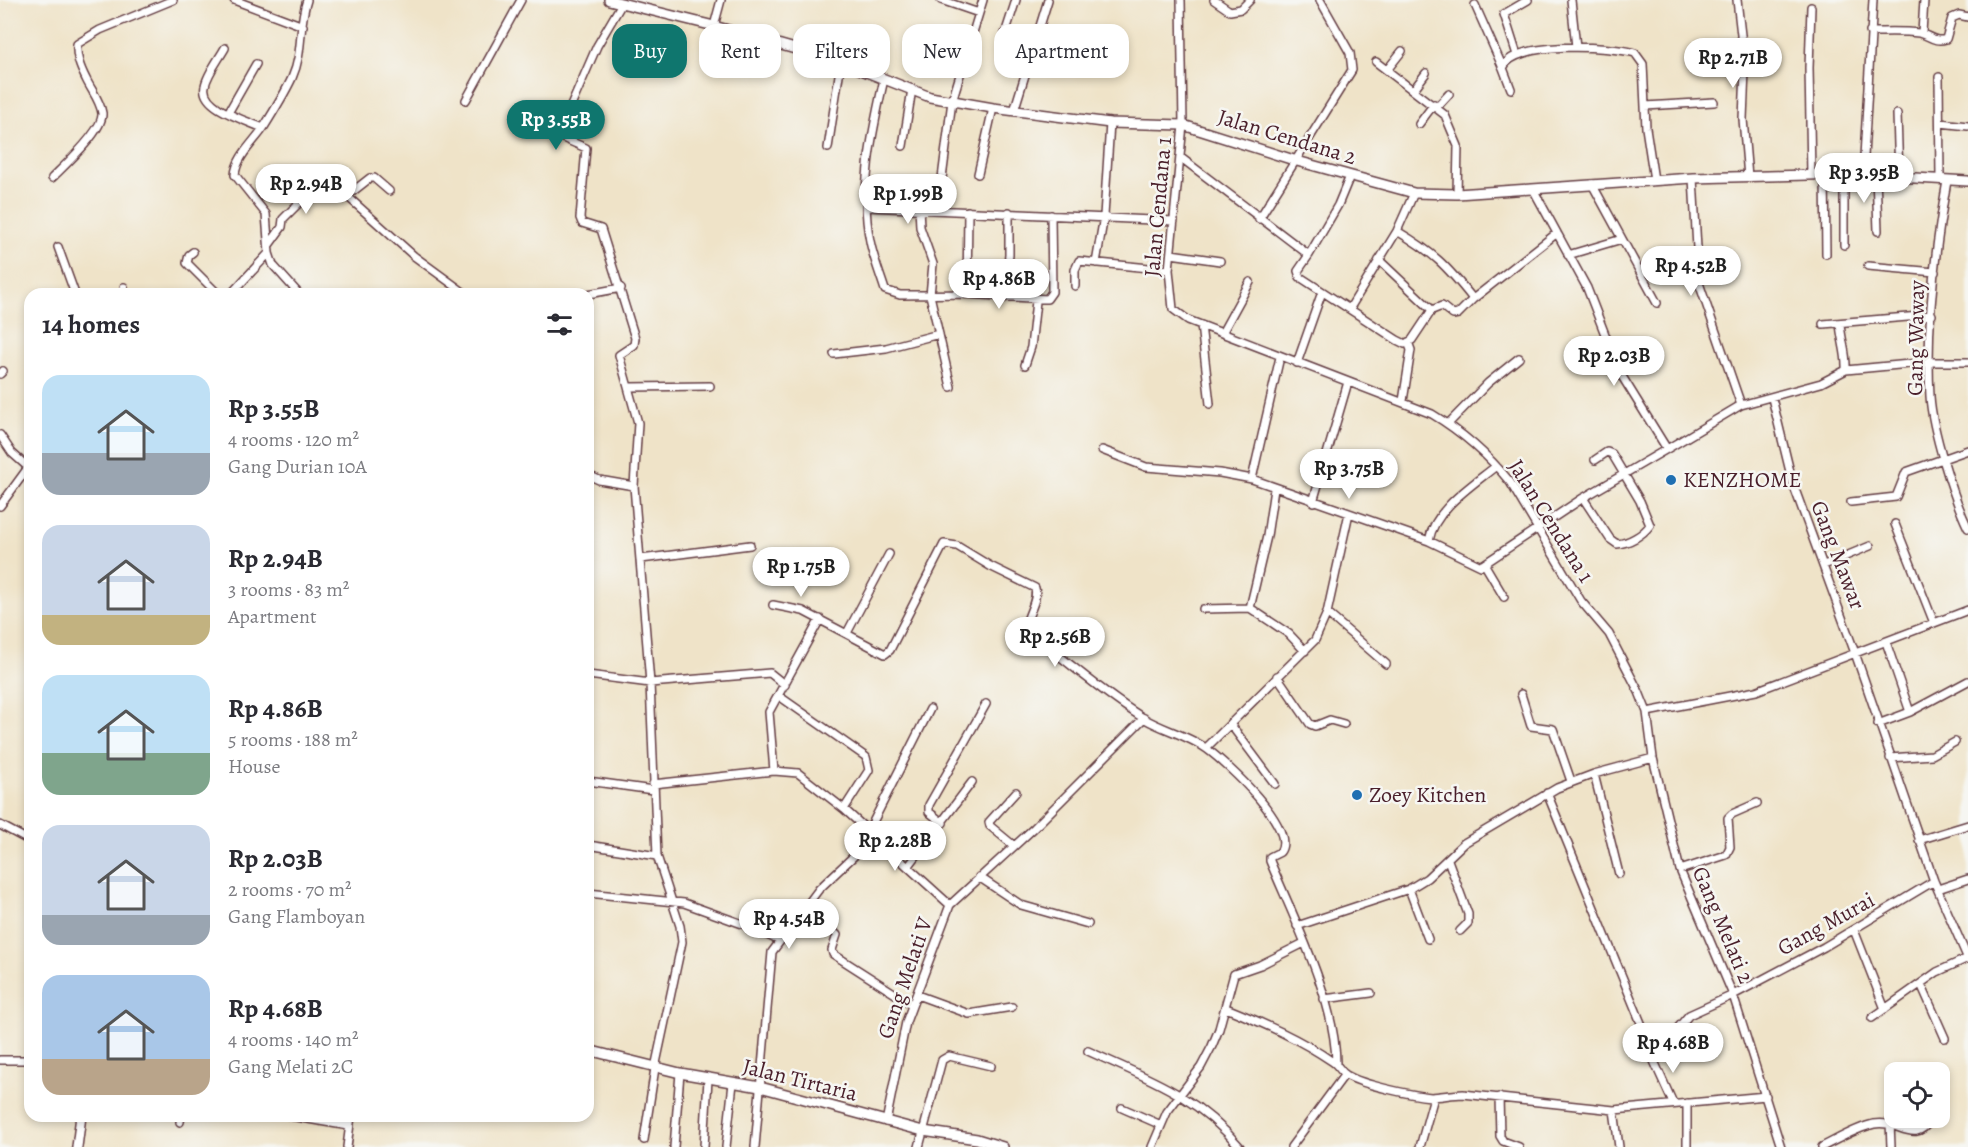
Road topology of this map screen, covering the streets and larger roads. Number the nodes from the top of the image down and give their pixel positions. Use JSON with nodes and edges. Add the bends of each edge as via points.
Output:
{"nodes":[{"id":1,"x":173,"y":0,"type":"edge"},
{"id":2,"x":234,"y":0,"type":"edge"},
{"id":3,"x":307,"y":0,"type":"edge"},
{"id":4,"x":521,"y":0,"type":"edge"},
{"id":5,"x":609,"y":0,"type":"edge"},
{"id":6,"x":721,"y":0,"type":"edge"},
{"id":7,"x":983,"y":0,"type":"edge"},
{"id":8,"x":1016,"y":0,"type":"edge"},
{"id":9,"x":1048,"y":0,"type":"edge"},
{"id":10,"x":1181,"y":0,"type":"edge"},
{"id":11,"x":1214,"y":0,"type":"edge"},
{"id":12,"x":1250,"y":0,"type":"edge"},
{"id":13,"x":1320,"y":0,"type":"edge"},
{"id":14,"x":1528,"y":0,"type":"edge"},
{"id":15,"x":1571,"y":0,"type":"edge"},
{"id":16,"x":1737,"y":0,"type":"edge"},
{"id":17,"x":1873,"y":0,"type":"edge"},
{"id":18,"x":1924,"y":0,"type":"edge"},
{"id":19,"x":945,"y":1,"type":"edge"},
{"id":20,"x":621,"y":4,"type":"junction"},
{"id":21,"x":1475,"y":5,"type":"dead end"},
{"id":22,"x":1811,"y":7,"type":"dead end"},
{"id":23,"x":979,"y":13,"type":"junction"},
{"id":24,"x":1968,"y":17,"type":"edge"},
{"id":25,"x":706,"y":24,"type":"edge"},
{"id":26,"x":715,"y":24,"type":"edge"},
{"id":27,"x":1008,"y":24,"type":"edge"},
{"id":28,"x":303,"y":26,"type":"junction"},
{"id":29,"x":1870,"y":32,"type":"junction"},
{"id":30,"x":1923,"y":33,"type":"junction"},
{"id":31,"x":1576,"y":47,"type":"junction"},
{"id":32,"x":225,"y":48,"type":"dead end"},
{"id":33,"x":1402,"y":51,"type":"dead end"},
{"id":34,"x":1517,"y":55,"type":"junction"},
{"id":35,"x":1376,"y":62,"type":"dead end"},
{"id":36,"x":256,"y":64,"type":"dead end"},
{"id":37,"x":1503,"y":68,"type":"junction"},
{"id":38,"x":1387,"y":70,"type":"junction"},
{"id":39,"x":1426,"y":74,"type":"dead end"},
{"id":40,"x":1939,"y":77,"type":"dead end"},
{"id":41,"x":839,"y":78,"type":"edge"},
{"id":42,"x":884,"y":79,"type":"joint"},
{"id":43,"x":912,"y":89,"type":"junction"},
{"id":44,"x":1414,"y":89,"type":"junction"},
{"id":45,"x":1511,"y":89,"type":"dead end"},
{"id":46,"x":1449,"y":94,"type":"dead end"},
{"id":47,"x":466,"y":100,"type":"dead end"},
{"id":48,"x":952,"y":101,"type":"junction"},
{"id":49,"x":1714,"y":102,"type":"dead end"},
{"id":50,"x":1436,"y":105,"type":"junction"},
{"id":51,"x":1645,"y":106,"type":"junction"},
{"id":52,"x":993,"y":108,"type":"junction"},
{"id":53,"x":1014,"y":111,"type":"junction"},
{"id":54,"x":228,"y":113,"type":"junction"},
{"id":55,"x":1897,"y":114,"type":"dead end"},
{"id":56,"x":1110,"y":123,"type":"junction"},
{"id":57,"x":1940,"y":123,"type":"junction"},
{"id":58,"x":1419,"y":124,"type":"dead end"},
{"id":59,"x":1183,"y":125,"type":"junction"},
{"id":60,"x":1968,"y":126,"type":"edge"},
{"id":61,"x":263,"y":128,"type":"junction"},
{"id":62,"x":903,"y":146,"type":"dead end"},
{"id":63,"x":828,"y":148,"type":"dead end"},
{"id":64,"x":1180,"y":156,"type":"junction"},
{"id":65,"x":1297,"y":161,"type":"junction"},
{"id":66,"x":978,"y":174,"type":"dead end"},
{"id":67,"x":1844,"y":174,"type":"junction"},
{"id":68,"x":1863,"y":174,"type":"junction"},
{"id":69,"x":1811,"y":175,"type":"junction"},
{"id":70,"x":1825,"y":175,"type":"junction"},
{"id":71,"x":1876,"y":175,"type":"junction"},
{"id":72,"x":1350,"y":176,"type":"junction"},
{"id":73,"x":1748,"y":177,"type":"junction"},
{"id":74,"x":1899,"y":177,"type":"junction"},
{"id":75,"x":52,"y":178,"type":"dead end"},
{"id":76,"x":1693,"y":178,"type":"junction"},
{"id":77,"x":1654,"y":180,"type":"junction"},
{"id":78,"x":1943,"y":180,"type":"junction"},
{"id":79,"x":1968,"y":181,"type":"edge"},
{"id":80,"x":1592,"y":184,"type":"junction"},
{"id":81,"x":1533,"y":189,"type":"junction"},
{"id":82,"x":389,"y":191,"type":"dead end"},
{"id":83,"x":1414,"y":193,"type":"junction"},
{"id":84,"x":1456,"y":194,"type":"junction"},
{"id":85,"x":347,"y":196,"type":"junction"},
{"id":86,"x":867,"y":207,"type":"junction"},
{"id":87,"x":919,"y":207,"type":"junction"},
{"id":88,"x":938,"y":209,"type":"junction"},
{"id":89,"x":968,"y":211,"type":"junction"},
{"id":90,"x":1009,"y":212,"type":"junction"},
{"id":91,"x":1051,"y":215,"type":"junction"},
{"id":92,"x":1104,"y":216,"type":"junction"},
{"id":93,"x":1259,"y":219,"type":"junction"},
{"id":94,"x":1174,"y":221,"type":"junction"},
{"id":95,"x":1396,"y":231,"type":"junction"},
{"id":96,"x":1878,"y":231,"type":"dead end"},
{"id":97,"x":1557,"y":233,"type":"junction"},
{"id":98,"x":1622,"y":239,"type":"junction"},
{"id":99,"x":1844,"y":245,"type":"dead end"},
{"id":100,"x":58,"y":247,"type":"dead end"},
{"id":101,"x":269,"y":249,"type":"junction"},
{"id":102,"x":193,"y":252,"type":"dead end"},
{"id":103,"x":1171,"y":254,"type":"junction"},
{"id":104,"x":1826,"y":254,"type":"dead end"},
{"id":105,"x":1309,"y":255,"type":"junction"},
{"id":106,"x":1568,"y":255,"type":"junction"},
{"id":107,"x":1379,"y":260,"type":"junction"},
{"id":108,"x":1220,"y":261,"type":"dead end"},
{"id":109,"x":1096,"y":263,"type":"junction"},
{"id":110,"x":1868,"y":266,"type":"dead end"},
{"id":111,"x":1169,"y":270,"type":"junction"},
{"id":112,"x":1935,"y":272,"type":"junction"},
{"id":113,"x":1250,"y":282,"type":"dead end"},
{"id":114,"x":1075,"y":286,"type":"dead end"},
{"id":115,"x":73,"y":288,"type":"edge"},
{"id":116,"x":212,"y":288,"type":"edge"},
{"id":117,"x":236,"y":288,"type":"edge"},
{"id":118,"x":294,"y":288,"type":"edge"},
{"id":119,"x":458,"y":288,"type":"edge"},
{"id":120,"x":621,"y":288,"type":"junction"},
{"id":121,"x":1322,"y":292,"type":"junction"},
{"id":122,"x":594,"y":293,"type":"edge"},
{"id":123,"x":967,"y":294,"type":"junction"},
{"id":124,"x":930,"y":295,"type":"junction"},
{"id":125,"x":1004,"y":298,"type":"junction"},
{"id":126,"x":1473,"y":299,"type":"junction"},
{"id":127,"x":1036,"y":301,"type":"junction"},
{"id":128,"x":1657,"y":303,"type":"dead end"},
{"id":129,"x":1350,"y":308,"type":"junction"},
{"id":130,"x":1432,"y":310,"type":"junction"},
{"id":131,"x":1932,"y":315,"type":"junction"},
{"id":132,"x":1840,"y":323,"type":"junction"},
{"id":133,"x":1824,"y":324,"type":"dead end"},
{"id":134,"x":1201,"y":325,"type":"junction"},
{"id":135,"x":1222,"y":333,"type":"junction"},
{"id":136,"x":939,"y":334,"type":"junction"},
{"id":137,"x":1408,"y":342,"type":"junction"},
{"id":138,"x":834,"y":354,"type":"dead end"},
{"id":139,"x":1280,"y":357,"type":"junction"},
{"id":140,"x":1519,"y":358,"type":"dead end"},
{"id":141,"x":1931,"y":362,"type":"junction"},
{"id":142,"x":1968,"y":362,"type":"edge"},
{"id":143,"x":1297,"y":363,"type":"junction"},
{"id":144,"x":1025,"y":365,"type":"dead end"},
{"id":145,"x":1846,"y":370,"type":"junction"},
{"id":146,"x":1348,"y":382,"type":"junction"},
{"id":147,"x":710,"y":386,"type":"dead end"},
{"id":148,"x":630,"y":387,"type":"junction"},
{"id":149,"x":951,"y":387,"type":"dead end"},
{"id":150,"x":1772,"y":398,"type":"junction"},
{"id":151,"x":1403,"y":401,"type":"junction"},
{"id":152,"x":1210,"y":404,"type":"dead end"},
{"id":153,"x":1741,"y":405,"type":"junction"},
{"id":154,"x":1448,"y":424,"type":"junction"},
{"id":155,"x":0,"y":435,"type":"edge"},
{"id":156,"x":1667,"y":449,"type":"junction"},
{"id":157,"x":1102,"y":450,"type":"dead end"},
{"id":158,"x":1968,"y":450,"type":"edge"},
{"id":159,"x":1944,"y":458,"type":"junction"},
{"id":160,"x":1595,"y":460,"type":"dead end"},
{"id":161,"x":24,"y":462,"type":"edge"},
{"id":162,"x":1496,"y":466,"type":"junction"},
{"id":163,"x":1625,"y":474,"type":"junction"},
{"id":164,"x":24,"y":475,"type":"edge"},
{"id":165,"x":594,"y":478,"type":"edge"},
{"id":166,"x":1252,"y":479,"type":"junction"},
{"id":167,"x":634,"y":486,"type":"junction"},
{"id":168,"x":1274,"y":489,"type":"junction"},
{"id":169,"x":1583,"y":498,"type":"junction"},
{"id":170,"x":1313,"y":502,"type":"junction"},
{"id":171,"x":1851,"y":502,"type":"dead end"},
{"id":172,"x":0,"y":506,"type":"edge"},
{"id":173,"x":1349,"y":513,"type":"junction"},
{"id":174,"x":1895,"y":524,"type":"dead end"},
{"id":175,"x":1968,"y":528,"type":"edge"},
{"id":176,"x":1538,"y":529,"type":"junction"},
{"id":177,"x":1429,"y":541,"type":"junction"},
{"id":178,"x":750,"y":545,"type":"dead end"},
{"id":179,"x":1870,"y":546,"type":"dead end"},
{"id":180,"x":889,"y":554,"type":"dead end"},
{"id":181,"x":640,"y":559,"type":"junction"},
{"id":182,"x":1485,"y":565,"type":"junction"},
{"id":183,"x":1824,"y":565,"type":"junction"},
{"id":184,"x":1504,"y":597,"type":"dead end"},
{"id":185,"x":773,"y":605,"type":"dead end"},
{"id":186,"x":1250,"y":608,"type":"junction"},
{"id":187,"x":1203,"y":609,"type":"dead end"},
{"id":188,"x":1968,"y":609,"type":"edge"},
{"id":189,"x":1327,"y":613,"type":"junction"},
{"id":190,"x":820,"y":619,"type":"junction"},
{"id":191,"x":1934,"y":623,"type":"junction"},
{"id":192,"x":847,"y":633,"type":"junction"},
{"id":193,"x":1886,"y":642,"type":"junction"},
{"id":194,"x":1305,"y":651,"type":"junction"},
{"id":195,"x":1856,"y":653,"type":"junction"},
{"id":196,"x":1386,"y":664,"type":"dead end"},
{"id":197,"x":594,"y":676,"type":"edge"},
{"id":198,"x":1277,"y":676,"type":"junction"},
{"id":199,"x":1968,"y":681,"type":"edge"},
{"id":200,"x":650,"y":683,"type":"junction"},
{"id":201,"x":784,"y":685,"type":"junction"},
{"id":202,"x":1521,"y":694,"type":"dead end"},
{"id":203,"x":779,"y":696,"type":"junction"},
{"id":204,"x":986,"y":704,"type":"dead end"},
{"id":205,"x":930,"y":709,"type":"dead end"},
{"id":206,"x":1647,"y":712,"type":"junction"},
{"id":207,"x":1910,"y":712,"type":"junction"},
{"id":208,"x":1144,"y":718,"type":"junction"},
{"id":209,"x":1344,"y":724,"type":"dead end"},
{"id":210,"x":1878,"y":724,"type":"junction"},
{"id":211,"x":1231,"y":725,"type":"junction"},
{"id":212,"x":1955,"y":742,"type":"dead end"},
{"id":213,"x":1206,"y":748,"type":"junction"},
{"id":214,"x":1653,"y":758,"type":"junction"},
{"id":215,"x":1890,"y":758,"type":"junction"},
{"id":216,"x":774,"y":771,"type":"junction"},
{"id":217,"x":1594,"y":774,"type":"junction"},
{"id":218,"x":1571,"y":781,"type":"junction"},
{"id":219,"x":594,"y":782,"type":"edge"},
{"id":220,"x":972,"y":782,"type":"dead end"},
{"id":221,"x":1275,"y":784,"type":"dead end"},
{"id":222,"x":653,"y":787,"type":"junction"},
{"id":223,"x":1016,"y":792,"type":"dead end"},
{"id":224,"x":1547,"y":793,"type":"junction"},
{"id":225,"x":1757,"y":803,"type":"dead end"},
{"id":226,"x":844,"y":809,"type":"junction"},
{"id":227,"x":943,"y":823,"type":"junction"},
{"id":228,"x":0,"y":825,"type":"edge"},
{"id":229,"x":1968,"y":825,"type":"edge"},
{"id":230,"x":871,"y":835,"type":"junction"},
{"id":231,"x":24,"y":839,"type":"edge"},
{"id":232,"x":1919,"y":840,"type":"junction"},
{"id":233,"x":594,"y":845,"type":"edge"},
{"id":234,"x":1013,"y":845,"type":"junction"},
{"id":235,"x":657,"y":856,"type":"junction"},
{"id":236,"x":1448,"y":860,"type":"junction"},
{"id":237,"x":908,"y":867,"type":"junction"},
{"id":238,"x":1680,"y":870,"type":"junction"},
{"id":239,"x":1619,"y":874,"type":"dead end"},
{"id":240,"x":979,"y":877,"type":"junction"},
{"id":241,"x":1968,"y":879,"type":"edge"},
{"id":242,"x":1935,"y":881,"type":"junction"},
{"id":243,"x":1409,"y":889,"type":"junction"},
{"id":244,"x":1938,"y":889,"type":"junction"},
{"id":245,"x":594,"y":894,"type":"edge"},
{"id":246,"x":673,"y":902,"type":"junction"},
{"id":247,"x":950,"y":904,"type":"junction"},
{"id":248,"x":805,"y":905,"type":"junction"},
{"id":249,"x":1088,"y":924,"type":"dead end"},
{"id":250,"x":1297,"y":926,"type":"junction"},
{"id":251,"x":1854,"y":930,"type":"junction"},
{"id":252,"x":1460,"y":931,"type":"dead end"},
{"id":253,"x":1428,"y":939,"type":"dead end"},
{"id":254,"x":780,"y":941,"type":"junction"},
{"id":255,"x":1965,"y":941,"type":"edge"},
{"id":256,"x":1304,"y":943,"type":"junction"},
{"id":257,"x":1968,"y":958,"type":"edge"},
{"id":258,"x":1921,"y":984,"type":"junction"},
{"id":259,"x":1371,"y":993,"type":"dead end"},
{"id":260,"x":917,"y":994,"type":"junction"},
{"id":261,"x":1733,"y":995,"type":"junction"},
{"id":262,"x":1324,"y":999,"type":"junction"},
{"id":263,"x":911,"y":1004,"type":"junction"},
{"id":264,"x":1012,"y":1007,"type":"dead end"},
{"id":265,"x":1226,"y":1008,"type":"junction"},
{"id":266,"x":1885,"y":1009,"type":"junction"},
{"id":267,"x":1872,"y":1018,"type":"dead end"},
{"id":268,"x":1945,"y":1038,"type":"dead end"},
{"id":269,"x":1650,"y":1045,"type":"junction"},
{"id":270,"x":1088,"y":1051,"type":"dead end"},
{"id":271,"x":594,"y":1052,"type":"edge"},
{"id":272,"x":0,"y":1060,"type":"edge"},
{"id":273,"x":24,"y":1060,"type":"edge"},
{"id":274,"x":1336,"y":1064,"type":"junction"},
{"id":275,"x":991,"y":1066,"type":"dead end"},
{"id":276,"x":655,"y":1068,"type":"junction"},
{"id":277,"x":680,"y":1073,"type":"junction"},
{"id":278,"x":1345,"y":1074,"type":"junction"},
{"id":279,"x":708,"y":1079,"type":"junction"},
{"id":280,"x":733,"y":1083,"type":"junction"},
{"id":281,"x":760,"y":1087,"type":"junction"},
{"id":282,"x":1181,"y":1094,"type":"junction"},
{"id":283,"x":1766,"y":1096,"type":"junction"},
{"id":284,"x":1434,"y":1097,"type":"junction"},
{"id":285,"x":1499,"y":1097,"type":"junction"},
{"id":286,"x":1687,"y":1102,"type":"junction"},
{"id":287,"x":1673,"y":1103,"type":"junction"},
{"id":288,"x":1122,"y":1108,"type":"dead end"},
{"id":289,"x":1614,"y":1110,"type":"junction"},
{"id":290,"x":80,"y":1122,"type":"edge"},
{"id":291,"x":325,"y":1122,"type":"edge"},
{"id":292,"x":350,"y":1122,"type":"edge"},
{"id":293,"x":886,"y":1122,"type":"junction"},
{"id":294,"x":1884,"y":1123,"type":"edge"},
{"id":295,"x":1161,"y":1125,"type":"junction"},
{"id":296,"x":349,"y":1126,"type":"junction"},
{"id":297,"x":1890,"y":1128,"type":"edge"},
{"id":298,"x":1900,"y":1128,"type":"edge"},
{"id":299,"x":1922,"y":1128,"type":"edge"},
{"id":300,"x":923,"y":1131,"type":"junction"},
{"id":301,"x":644,"y":1140,"type":"dead end"},
{"id":302,"x":1502,"y":1144,"type":"edge"},
{"id":303,"x":76,"y":1147,"type":"edge"},
{"id":304,"x":347,"y":1147,"type":"edge"},
{"id":305,"x":674,"y":1147,"type":"edge"},
{"id":306,"x":704,"y":1147,"type":"edge"},
{"id":307,"x":726,"y":1147,"type":"edge"},
{"id":308,"x":754,"y":1147,"type":"edge"},
{"id":309,"x":918,"y":1147,"type":"edge"},
{"id":310,"x":1003,"y":1147,"type":"edge"},
{"id":311,"x":1152,"y":1147,"type":"edge"},
{"id":312,"x":1240,"y":1147,"type":"edge"},
{"id":313,"x":1290,"y":1147,"type":"edge"},
{"id":314,"x":1420,"y":1147,"type":"edge"},
{"id":315,"x":1519,"y":1147,"type":"edge"},
{"id":316,"x":1618,"y":1147,"type":"edge"},
{"id":317,"x":1687,"y":1147,"type":"edge"},
{"id":318,"x":1780,"y":1147,"type":"edge"},
{"id":319,"x":1822,"y":1147,"type":"edge"},
{"id":320,"x":1891,"y":1147,"type":"edge"}],
"edges":[{"from":1,"to":75,"type":"street","via":[[100,30],[77,44],[78,62],[102,116],[79,150]]},
{"from":2,"to":28,"type":"street"},
{"from":3,"to":28,"type":"street"},
{"from":4,"to":47,"type":"street"},
{"from":5,"to":20,"type":"street","name":"Jalan Cendana 2"},
{"from":6,"to":26,"type":"street"},
{"from":7,"to":23,"type":"street"},
{"from":8,"to":27,"type":"street"},
{"from":9,"to":53,"type":"street"},
{"from":10,"to":59,"type":"street","name":"Jalan Cendana 1"},
{"from":11,"to":12,"type":"street","via":[[1230,11],[1241,9]]},
{"from":13,"to":65,"type":"street","via":[[1350,53],[1352,70]]},
{"from":14,"to":34,"type":"street","via":[[1504,14]]},
{"from":15,"to":31,"type":"street"},
{"from":16,"to":73,"type":"street","via":[[1745,70],[1743,119]]},
{"from":17,"to":29,"type":"street"},
{"from":18,"to":30,"type":"street"},
{"from":19,"to":23,"type":"street"},
{"from":20,"to":25,"type":"street","name":"Jalan Cendana 2"},
{"from":20,"to":120,"type":"street","via":[[597,46],[558,136],[586,148],[580,218],[582,223],[600,229]]},
{"from":21,"to":37,"type":"street"},
{"from":22,"to":69,"type":"street"},
{"from":23,"to":48,"type":"street"},
{"from":24,"to":30,"type":"street","via":[[1952,18],[1946,39],[1930,39]]},
{"from":28,"to":61,"type":"street","via":[[301,54],[292,77]]},
{"from":29,"to":30,"type":"street"},
{"from":29,"to":68,"type":"street"},
{"from":31,"to":34,"type":"street"},
{"from":31,"to":51,"type":"street","via":[[1635,53],[1643,64]]},
{"from":32,"to":54,"type":"street","via":[[204,91],[212,104]]},
{"from":33,"to":38,"type":"street"},
{"from":34,"to":37,"type":"street"},
{"from":35,"to":38,"type":"street"},
{"from":36,"to":54,"type":"street"},
{"from":37,"to":45,"type":"street"},
{"from":38,"to":44,"type":"street"},
{"from":39,"to":44,"type":"street"},
{"from":40,"to":57,"type":"street","name":"Gang Waway"},
{"from":41,"to":63,"type":"street"},
{"from":42,"to":43,"type":"street","name":"Jalan Cendana 2"},
{"from":42,"to":86,"type":"street","via":[[875,118]]},
{"from":43,"to":48,"type":"street","name":"Jalan Cendana 2"},
{"from":43,"to":62,"type":"street"},
{"from":44,"to":50,"type":"street"},
{"from":46,"to":50,"type":"street"},
{"from":48,"to":52,"type":"street","name":"Jalan Cendana 2"},
{"from":48,"to":88,"type":"street"},
{"from":49,"to":51,"type":"street"},
{"from":50,"to":58,"type":"street"},
{"from":50,"to":84,"type":"street","via":[[1445,115],[1458,146]]},
{"from":51,"to":77,"type":"street"},
{"from":52,"to":53,"type":"street","name":"Jalan Cendana 2"},
{"from":52,"to":66,"type":"street"},
{"from":53,"to":56,"type":"street","name":"Jalan Cendana 2"},
{"from":54,"to":61,"type":"street"},
{"from":55,"to":74,"type":"street"},
{"from":56,"to":59,"type":"street","name":"Jalan Cendana 2"},
{"from":56,"to":92,"type":"street"},
{"from":57,"to":60,"type":"street"},
{"from":57,"to":78,"type":"street","name":"Gang Waway"},
{"from":59,"to":64,"type":"street","name":"Jalan Cendana 1"},
{"from":59,"to":65,"type":"street","name":"Jalan Cendana 2"},
{"from":61,"to":101,"type":"street","via":[[239,162],[235,175],[266,214]]},
{"from":64,"to":93,"type":"street"},
{"from":64,"to":94,"type":"street","name":"Jalan Cendana 1"},
{"from":65,"to":72,"type":"street","name":"Jalan Cendana 2"},
{"from":65,"to":93,"type":"street"},
{"from":67,"to":68,"type":"street","name":"Jalan Cendana 2"},
{"from":67,"to":70,"type":"street","name":"Jalan Cendana 2"},
{"from":67,"to":99,"type":"street"},
{"from":68,"to":71,"type":"street","name":"Jalan Cendana 2"},
{"from":69,"to":70,"type":"street","name":"Jalan Cendana 2"},
{"from":69,"to":73,"type":"street","name":"Jalan Cendana 2"},
{"from":70,"to":104,"type":"street"},
{"from":71,"to":74,"type":"street","name":"Jalan Cendana 2"},
{"from":71,"to":96,"type":"street"},
{"from":72,"to":83,"type":"street","name":"Jalan Cendana 2"},
{"from":72,"to":105,"type":"street"},
{"from":73,"to":76,"type":"street","name":"Jalan Cendana 2"},
{"from":74,"to":78,"type":"street","name":"Jalan Cendana 2"},
{"from":76,"to":77,"type":"street","name":"Jalan Cendana 2"},
{"from":76,"to":153,"type":"street","via":[[1699,284]]},
{"from":77,"to":80,"type":"street","name":"Jalan Cendana 2"},
{"from":78,"to":79,"type":"street","name":"Jalan Cendana 2"},
{"from":78,"to":112,"type":"street","name":"Gang Waway"},
{"from":80,"to":81,"type":"street","name":"Jalan Cendana 2"},
{"from":80,"to":98,"type":"street"},
{"from":81,"to":84,"type":"street","name":"Jalan Cendana 2"},
{"from":81,"to":97,"type":"street"},
{"from":82,"to":85,"type":"street","via":[[370,178]]},
{"from":83,"to":84,"type":"street","name":"Jalan Cendana 2"},
{"from":83,"to":95,"type":"street"},
{"from":85,"to":101,"type":"street","via":[[324,178],[283,219]]},
{"from":85,"to":119,"type":"street","via":[[414,256]]},
{"from":86,"to":87,"type":"street"},
{"from":86,"to":124,"type":"street","via":[[869,240],[885,290],[900,295]]},
{"from":87,"to":88,"type":"street"},
{"from":87,"to":124,"type":"street","via":[[920,227],[933,264]]},
{"from":88,"to":89,"type":"street"},
{"from":89,"to":90,"type":"street"},
{"from":89,"to":123,"type":"street"},
{"from":90,"to":91,"type":"street"},
{"from":90,"to":125,"type":"street"},
{"from":91,"to":92,"type":"street"},
{"from":91,"to":127,"type":"street","via":[[1052,292],[1047,299]]},
{"from":92,"to":94,"type":"street"},
{"from":92,"to":109,"type":"street"},
{"from":93,"to":105,"type":"street"},
{"from":94,"to":103,"type":"street","name":"Jalan Cendana 1"},
{"from":95,"to":107,"type":"street"},
{"from":95,"to":126,"type":"street","via":[[1447,266]]},
{"from":97,"to":106,"type":"street"},
{"from":97,"to":126,"type":"street"},
{"from":98,"to":106,"type":"street"},
{"from":98,"to":128,"type":"street"},
{"from":100,"to":115,"type":"street"},
{"from":101,"to":117,"type":"street"},
{"from":101,"to":118,"type":"street","via":[[273,265]]},
{"from":102,"to":116,"type":"street","via":[[187,263]]},
{"from":103,"to":108,"type":"street"},
{"from":103,"to":111,"type":"street","name":"Jalan Cendana 1"},
{"from":105,"to":121,"type":"street","via":[[1298,275]]},
{"from":106,"to":156,"type":"street","via":[[1595,308],[1620,374]]},
{"from":107,"to":129,"type":"street"},
{"from":107,"to":130,"type":"street"},
{"from":109,"to":111,"type":"street"},
{"from":109,"to":114,"type":"street","via":[[1076,264]]},
{"from":110,"to":112,"type":"street"},
{"from":111,"to":134,"type":"street","name":"Jalan Cendana 1","via":[[1173,309]]},
{"from":112,"to":131,"type":"street","name":"Gang Waway"},
{"from":113,"to":135,"type":"street"},
{"from":120,"to":122,"type":"street"},
{"from":120,"to":148,"type":"street","via":[[635,338],[634,345],[619,355]]},
{"from":121,"to":129,"type":"street"},
{"from":121,"to":143,"type":"street"},
{"from":123,"to":124,"type":"street"},
{"from":123,"to":125,"type":"street"},
{"from":124,"to":136,"type":"street"},
{"from":125,"to":127,"type":"street"},
{"from":126,"to":130,"type":"street","via":[[1458,314],[1453,315],[1442,306]]},
{"from":127,"to":144,"type":"street"},
{"from":129,"to":137,"type":"street","via":[[1396,340]]},
{"from":130,"to":137,"type":"street"},
{"from":131,"to":132,"type":"street"},
{"from":131,"to":141,"type":"street","name":"Gang Waway"},
{"from":132,"to":133,"type":"street"},
{"from":132,"to":145,"type":"street","via":[[1847,354]]},
{"from":134,"to":135,"type":"street","name":"Jalan Cendana 1"},
{"from":134,"to":152,"type":"street"},
{"from":135,"to":139,"type":"street","name":"Jalan Cendana 1"},
{"from":136,"to":138,"type":"street","via":[[886,348]]},
{"from":136,"to":149,"type":"street"},
{"from":137,"to":151,"type":"street","via":[[1411,350]]},
{"from":139,"to":143,"type":"street","name":"Jalan Cendana 1"},
{"from":139,"to":166,"type":"street"},
{"from":140,"to":154,"type":"street"},
{"from":141,"to":142,"type":"street"},
{"from":141,"to":145,"type":"street"},
{"from":141,"to":159,"type":"street","name":"Gang Waway","via":[[1930,397]]},
{"from":143,"to":146,"type":"street","name":"Jalan Cendana 1"},
{"from":145,"to":150,"type":"street","via":[[1821,383]]},
{"from":146,"to":151,"type":"street","name":"Jalan Cendana 1"},
{"from":146,"to":170,"type":"street"},
{"from":147,"to":148,"type":"street"},
{"from":148,"to":167,"type":"street","via":[[638,423]]},
{"from":150,"to":153,"type":"street"},
{"from":150,"to":183,"type":"street","name":"Gang Mawar","via":[[1793,484]]},
{"from":151,"to":154,"type":"street","name":"Jalan Cendana 1"},
{"from":153,"to":156,"type":"street"},
{"from":154,"to":162,"type":"street","name":"Jalan Cendana 1"},
{"from":155,"to":161,"type":"street"},
{"from":156,"to":163,"type":"street"},
{"from":157,"to":166,"type":"street","via":[[1146,467]]},
{"from":158,"to":159,"type":"street"},
{"from":159,"to":171,"type":"street","via":[[1903,474],[1896,497]]},
{"from":159,"to":175,"type":"street","name":"Gang Waway"},
{"from":160,"to":163,"type":"street","via":[[1609,452]]},
{"from":162,"to":176,"type":"street","name":"Jalan Cendana 1"},
{"from":162,"to":177,"type":"street","via":[[1441,516]]},
{"from":163,"to":169,"type":"street"},
{"from":163,"to":169,"type":"street","via":[[1650,525],[1636,538],[1624,544],[1610,539]]},
{"from":164,"to":172,"type":"street"},
{"from":165,"to":167,"type":"street"},
{"from":166,"to":168,"type":"street"},
{"from":167,"to":181,"type":"street"},
{"from":168,"to":170,"type":"street"},
{"from":168,"to":186,"type":"street"},
{"from":169,"to":176,"type":"street"},
{"from":170,"to":173,"type":"street"},
{"from":173,"to":177,"type":"street"},
{"from":173,"to":189,"type":"street"},
{"from":174,"to":191,"type":"street"},
{"from":176,"to":182,"type":"street"},
{"from":176,"to":206,"type":"street","name":"Jalan Cendana 1","via":[[1581,601],[1609,634]]},
{"from":177,"to":182,"type":"street","via":[[1475,565]]},
{"from":178,"to":181,"type":"street"},
{"from":179,"to":183,"type":"street"},
{"from":180,"to":192,"type":"street"},
{"from":181,"to":200,"type":"street"},
{"from":182,"to":184,"type":"street"},
{"from":183,"to":195,"type":"street","name":"Gang Mawar"},
{"from":185,"to":190,"type":"street"},
{"from":186,"to":187,"type":"street"},
{"from":186,"to":194,"type":"street","via":[[1289,634]]},
{"from":188,"to":191,"type":"street"},
{"from":189,"to":194,"type":"street","via":[[1315,640]]},
{"from":189,"to":196,"type":"street"},
{"from":190,"to":192,"type":"street"},
{"from":190,"to":201,"type":"street"},
{"from":191,"to":193,"type":"street"},
{"from":192,"to":208,"type":"street","via":[[880,654],[889,652],[940,547],[957,546],[1035,588],[1025,628],[1027,636]]},
{"from":193,"to":195,"type":"street"},
{"from":193,"to":207,"type":"street"},
{"from":194,"to":198,"type":"street"},
{"from":195,"to":206,"type":"street","via":[[1756,691]]},
{"from":195,"to":210,"type":"street","name":"Gang Mawar"},
{"from":197,"to":200,"type":"street"},
{"from":198,"to":209,"type":"street","via":[[1310,724],[1330,720]]},
{"from":198,"to":211,"type":"street"},
{"from":199,"to":207,"type":"street"},
{"from":200,"to":201,"type":"street","via":[[770,673]]},
{"from":200,"to":222,"type":"street"},
{"from":201,"to":203,"type":"street"},
{"from":202,"to":218,"type":"street","via":[[1531,726],[1554,729]]},
{"from":203,"to":216,"type":"street","via":[[769,720]]},
{"from":203,"to":226,"type":"street","via":[[866,757],[869,770]]},
{"from":204,"to":227,"type":"street","via":[[929,805],[929,812]]},
{"from":205,"to":230,"type":"street"},
{"from":206,"to":214,"type":"street","name":"Gang Melati 2"},
{"from":207,"to":210,"type":"street"},
{"from":208,"to":213,"type":"street"},
{"from":208,"to":234,"type":"street"},
{"from":210,"to":215,"type":"street","name":"Gang Mawar"},
{"from":211,"to":213,"type":"street"},
{"from":211,"to":221,"type":"street"},
{"from":212,"to":215,"type":"street","via":[[1932,754]]},
{"from":213,"to":250,"type":"street","via":[[1269,810],[1280,828],[1283,849],[1270,861]]},
{"from":214,"to":217,"type":"street"},
{"from":214,"to":238,"type":"street","name":"Gang Melati 2"},
{"from":215,"to":232,"type":"street","name":"Gang Mawar"},
{"from":216,"to":222,"type":"street","name":"Gang Melati V"},
{"from":216,"to":226,"type":"street","name":"Gang Melati V","via":[[798,773]]},
{"from":217,"to":218,"type":"street"},
{"from":217,"to":239,"type":"street"},
{"from":218,"to":224,"type":"street"},
{"from":219,"to":222,"type":"street","name":"Gang Melati V"},
{"from":220,"to":227,"type":"street"},
{"from":222,"to":235,"type":"street"},
{"from":223,"to":234,"type":"street","via":[[989,822]]},
{"from":224,"to":236,"type":"street","via":[[1464,843]]},
{"from":224,"to":269,"type":"street"},
{"from":225,"to":238,"type":"street","via":[[1728,818],[1730,847],[1726,855]]},
{"from":226,"to":230,"type":"street","name":"Gang Melati V"},
{"from":227,"to":237,"type":"street"},
{"from":228,"to":231,"type":"street"},
{"from":229,"to":232,"type":"street"},
{"from":230,"to":237,"type":"street","name":"Gang Melati V"},
{"from":230,"to":248,"type":"street"},
{"from":232,"to":242,"type":"street","name":"Gang Mawar"},
{"from":233,"to":235,"type":"street"},
{"from":234,"to":240,"type":"street"},
{"from":235,"to":246,"type":"street"},
{"from":236,"to":243,"type":"street"},
{"from":236,"to":252,"type":"street","via":[[1468,914],[1468,923]]},
{"from":237,"to":247,"type":"street","name":"Gang Melati V"},
{"from":238,"to":261,"type":"street","name":"Gang Melati 2"},
{"from":240,"to":247,"type":"street"},
{"from":240,"to":249,"type":"street","via":[[1021,905]]},
{"from":241,"to":244,"type":"street"},
{"from":242,"to":244,"type":"street","name":"Gang Mawar"},
{"from":242,"to":251,"type":"street","name":"Gang Murai"},
{"from":243,"to":250,"type":"street"},
{"from":243,"to":253,"type":"street"},
{"from":244,"to":255,"type":"street","name":"Gang Mawar"},
{"from":245,"to":246,"type":"street"},
{"from":246,"to":254,"type":"street","via":[[713,912]]},
{"from":246,"to":276,"type":"street","via":[[680,926],[681,955]]},
{"from":247,"to":260,"type":"street","name":"Gang Melati V"},
{"from":248,"to":254,"type":"street"},
{"from":248,"to":263,"type":"street","via":[[837,934],[833,954]]},
{"from":250,"to":256,"type":"street"},
{"from":251,"to":261,"type":"street","name":"Gang Murai"},
{"from":251,"to":266,"type":"street"},
{"from":254,"to":281,"type":"street","via":[[770,960]]},
{"from":255,"to":257,"type":"street","name":"Gang Mawar"},
{"from":256,"to":262,"type":"street"},
{"from":256,"to":265,"type":"street","via":[[1234,974]]},
{"from":257,"to":258,"type":"street"},
{"from":258,"to":266,"type":"street"},
{"from":258,"to":268,"type":"street"},
{"from":259,"to":262,"type":"street"},
{"from":260,"to":263,"type":"street","name":"Gang Melati V"},
{"from":260,"to":264,"type":"street","via":[[969,1014]]},
{"from":261,"to":269,"type":"street","name":"Gang Murai","via":[[1689,1015],[1677,1029]]},
{"from":261,"to":283,"type":"street","name":"Gang Melati 2"},
{"from":262,"to":274,"type":"street","via":[[1336,1040]]},
{"from":263,"to":293,"type":"street","name":"Gang Melati V","via":[[894,1068]]},
{"from":265,"to":274,"type":"street","via":[[1267,1025]]},
{"from":265,"to":282,"type":"street","via":[[1206,1056]]},
{"from":266,"to":267,"type":"street"},
{"from":269,"to":287,"type":"street"},
{"from":270,"to":282,"type":"street"},
{"from":271,"to":276,"type":"street","name":"Jalan Tirtaria"},
{"from":272,"to":273,"type":"street"},
{"from":274,"to":278,"type":"street"},
{"from":275,"to":300,"type":"street","via":[[949,1056],[942,1060]]},
{"from":276,"to":277,"type":"street","name":"Jalan Tirtaria"},
{"from":276,"to":301,"type":"street"},
{"from":277,"to":279,"type":"street","name":"Jalan Tirtaria"},
{"from":277,"to":305,"type":"street"},
{"from":278,"to":284,"type":"street"},
{"from":278,"to":313,"type":"street"},
{"from":279,"to":280,"type":"street","name":"Jalan Tirtaria"},
{"from":279,"to":306,"type":"street"},
{"from":280,"to":281,"type":"street","name":"Jalan Tirtaria"},
{"from":280,"to":307,"type":"street"},
{"from":281,"to":293,"type":"street","name":"Jalan Tirtaria"},
{"from":281,"to":308,"type":"street"},
{"from":282,"to":295,"type":"street"},
{"from":282,"to":312,"type":"street","via":[[1224,1128]]},
{"from":283,"to":286,"type":"street"},
{"from":283,"to":318,"type":"street","name":"Gang Melati 2"},
{"from":284,"to":285,"type":"street"},
{"from":284,"to":314,"type":"street"},
{"from":285,"to":289,"type":"street"},
{"from":285,"to":302,"type":"street"},
{"from":286,"to":287,"type":"street"},
{"from":286,"to":317,"type":"street"},
{"from":287,"to":289,"type":"street"},
{"from":288,"to":295,"type":"street"},
{"from":289,"to":316,"type":"street"},
{"from":290,"to":303,"type":"street"},
{"from":291,"to":296,"type":"street"},
{"from":292,"to":296,"type":"street"},
{"from":293,"to":300,"type":"street","name":"Jalan Tirtaria"},
{"from":294,"to":319,"type":"street"},
{"from":295,"to":311,"type":"street"},
{"from":296,"to":304,"type":"street"},
{"from":297,"to":320,"type":"street"},
{"from":298,"to":299,"type":"street","via":[[1909,1133]]},
{"from":300,"to":309,"type":"street"},
{"from":300,"to":310,"type":"street","name":"Jalan Tirtaria"},
{"from":302,"to":315,"type":"street"}]}
